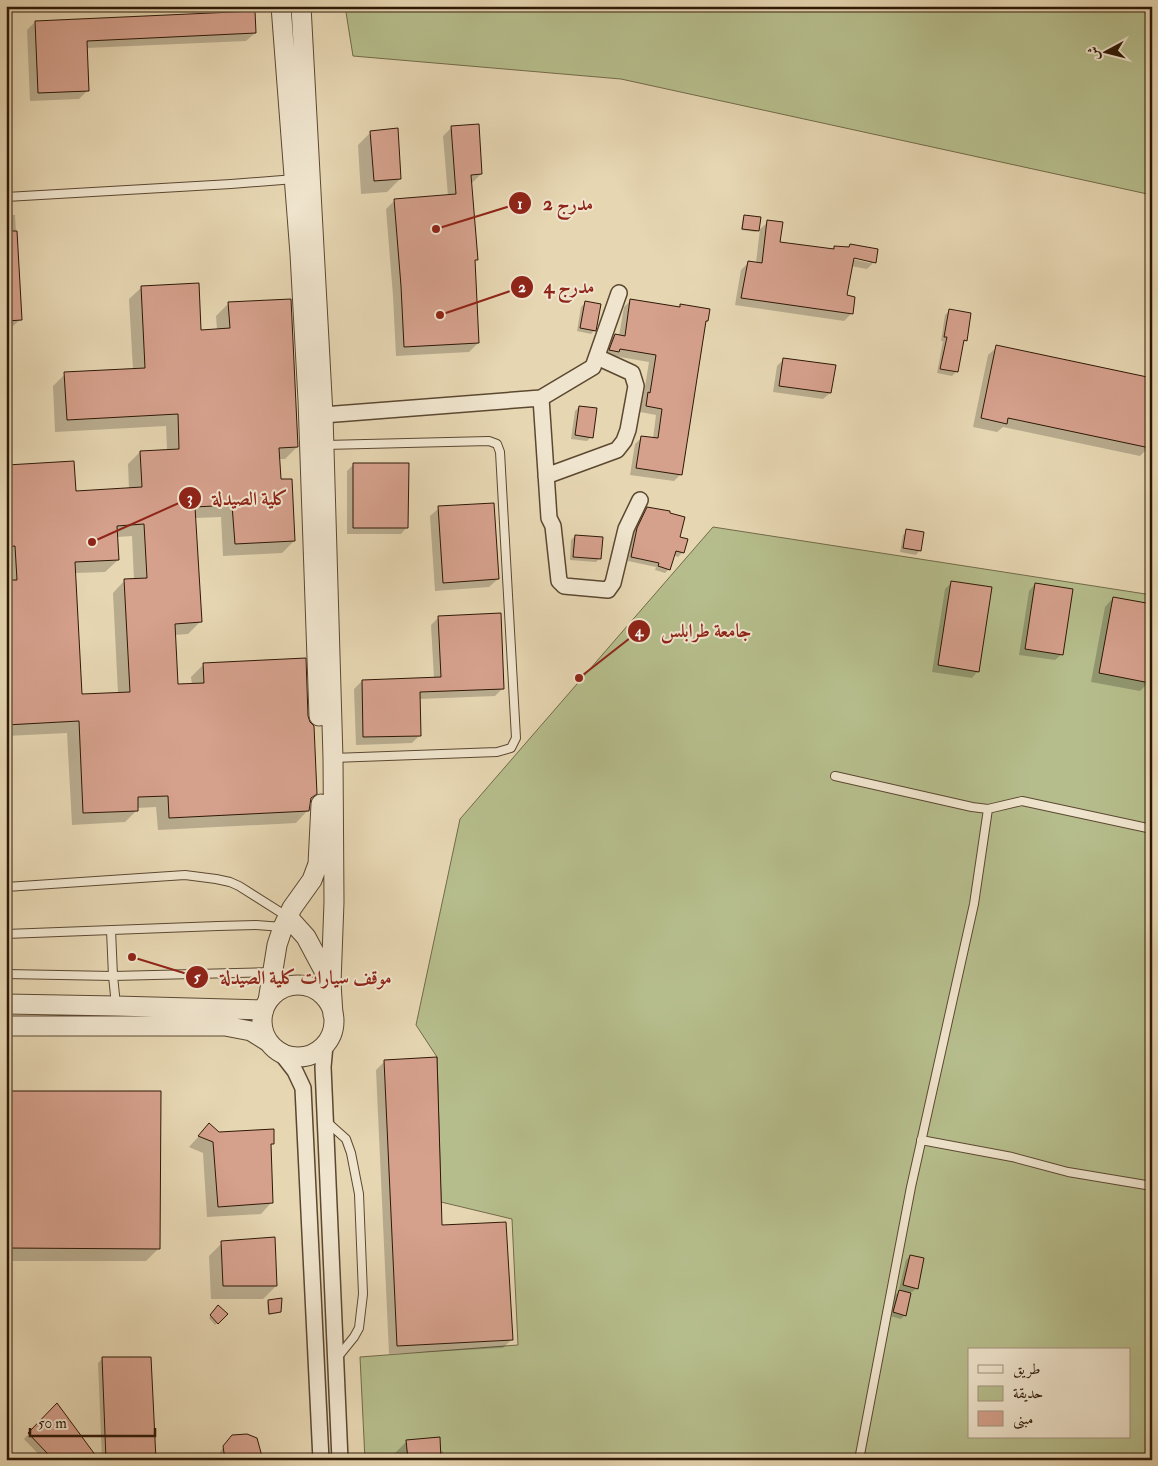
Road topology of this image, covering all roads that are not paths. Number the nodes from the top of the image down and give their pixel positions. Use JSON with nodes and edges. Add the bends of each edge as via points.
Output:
{"nodes":[{"id":1,"x":281,"y":6,"type":"edge"},
{"id":2,"x":301,"y":6,"type":"edge"},
{"id":3,"x":294,"y":180,"type":"junction"},
{"id":4,"x":6,"y":197,"type":"edge"},
{"id":5,"x":619,"y":293,"type":"dead end"},
{"id":6,"x":598,"y":357,"type":"junction"},
{"id":7,"x":541,"y":398,"type":"junction"},
{"id":8,"x":323,"y":415,"type":"junction"},
{"id":9,"x":324,"y":445,"type":"junction"},
{"id":10,"x":546,"y":476,"type":"junction"},
{"id":11,"x":640,"y":500,"type":"dead end"},
{"id":12,"x":333,"y":758,"type":"junction"},
{"id":13,"x":836,"y":776,"type":"dead end"},
{"id":14,"x":988,"y":809,"type":"junction"},
{"id":15,"x":1152,"y":828,"type":"edge"},
{"id":16,"x":6,"y":887,"type":"edge"},
{"id":17,"x":286,"y":922,"type":"junction"},
{"id":18,"x":110,"y":930,"type":"junction"},
{"id":19,"x":6,"y":934,"type":"edge"},
{"id":20,"x":272,"y":972,"type":"junction"},
{"id":21,"x":6,"y":974,"type":"edge"},
{"id":22,"x":113,"y":976,"type":"junction"},
{"id":23,"x":331,"y":983,"type":"junction"},
{"id":24,"x":6,"y":1004,"type":"edge"},
{"id":25,"x":116,"y":1006,"type":"junction"},
{"id":26,"x":266,"y":1006,"type":"junction"},
{"id":27,"x":333,"y":1015,"type":"junction"},
{"id":28,"x":6,"y":1026,"type":"edge"},
{"id":29,"x":325,"y":1045,"type":"junction"},
{"id":30,"x":274,"y":1047,"type":"junction"},
{"id":31,"x":326,"y":1121,"type":"junction"},
{"id":32,"x":921,"y":1140,"type":"junction"},
{"id":33,"x":1152,"y":1186,"type":"edge"},
{"id":34,"x":336,"y":1359,"type":"junction"},
{"id":35,"x":320,"y":1460,"type":"edge"},
{"id":36,"x":340,"y":1460,"type":"edge"},
{"id":37,"x":859,"y":1460,"type":"edge"}],
"edges":[{"from":1,"to":3,"type":"street"},
{"from":2,"to":8,"type":"street"},
{"from":3,"to":4,"type":"lane"},
{"from":3,"to":17,"type":"street","via":[[308,400],[322,810],[318,864]]},
{"from":5,"to":6,"type":"street"},
{"from":6,"to":7,"type":"street","via":[[593,367]]},
{"from":6,"to":10,"type":"street","via":[[632,374],[636,386],[624,441],[617,450]]},
{"from":7,"to":8,"type":"street"},
{"from":7,"to":10,"type":"street"},
{"from":8,"to":9,"type":"street"},
{"from":9,"to":12,"type":"street"},
{"from":9,"to":12,"type":"lane","via":[[489,441],[497,444],[516,738],[511,748],[498,752]]},
{"from":10,"to":11,"type":"street","via":[[559,581],[564,586],[608,590],[613,583],[626,529]]},
{"from":12,"to":23,"type":"street"},
{"from":13,"to":14,"type":"lane"},
{"from":14,"to":15,"type":"lane","via":[[1022,801]]},
{"from":14,"to":32,"type":"lane","via":[[974,904]]},
{"from":16,"to":17,"type":"lane","via":[[185,875],[239,886]]},
{"from":17,"to":18,"type":"lane"},
{"from":17,"to":20,"type":"street"},
{"from":17,"to":23,"type":"street","via":[[306,937]]},
{"from":18,"to":19,"type":"lane"},
{"from":18,"to":22,"type":"lane"},
{"from":20,"to":22,"type":"lane"},
{"from":20,"to":26,"type":"street"},
{"from":21,"to":22,"type":"lane"},
{"from":22,"to":25,"type":"lane"},
{"from":23,"to":27,"type":"street"},
{"from":24,"to":25,"type":"street"},
{"from":25,"to":26,"type":"street"},
{"from":26,"to":27,"type":"street","via":[[284,988],[304,986],[322,996]]},
{"from":26,"to":30,"type":"street","via":[[263,1031]]},
{"from":27,"to":29,"type":"street","via":[[332,1031]]},
{"from":28,"to":30,"type":"street","via":[[225,1026],[252,1031]]},
{"from":29,"to":30,"type":"street","via":[[312,1055],[296,1058]]},
{"from":29,"to":31,"type":"street"},
{"from":30,"to":35,"type":"street","via":[[295,1071],[303,1088]]},
{"from":31,"to":34,"type":"street"},
{"from":31,"to":34,"type":"lane","via":[[346,1139],[359,1194],[363,1294],[358,1328]]},
{"from":32,"to":33,"type":"lane","via":[[1068,1172]]},
{"from":32,"to":37,"type":"lane"},
{"from":34,"to":36,"type":"street"}]}
